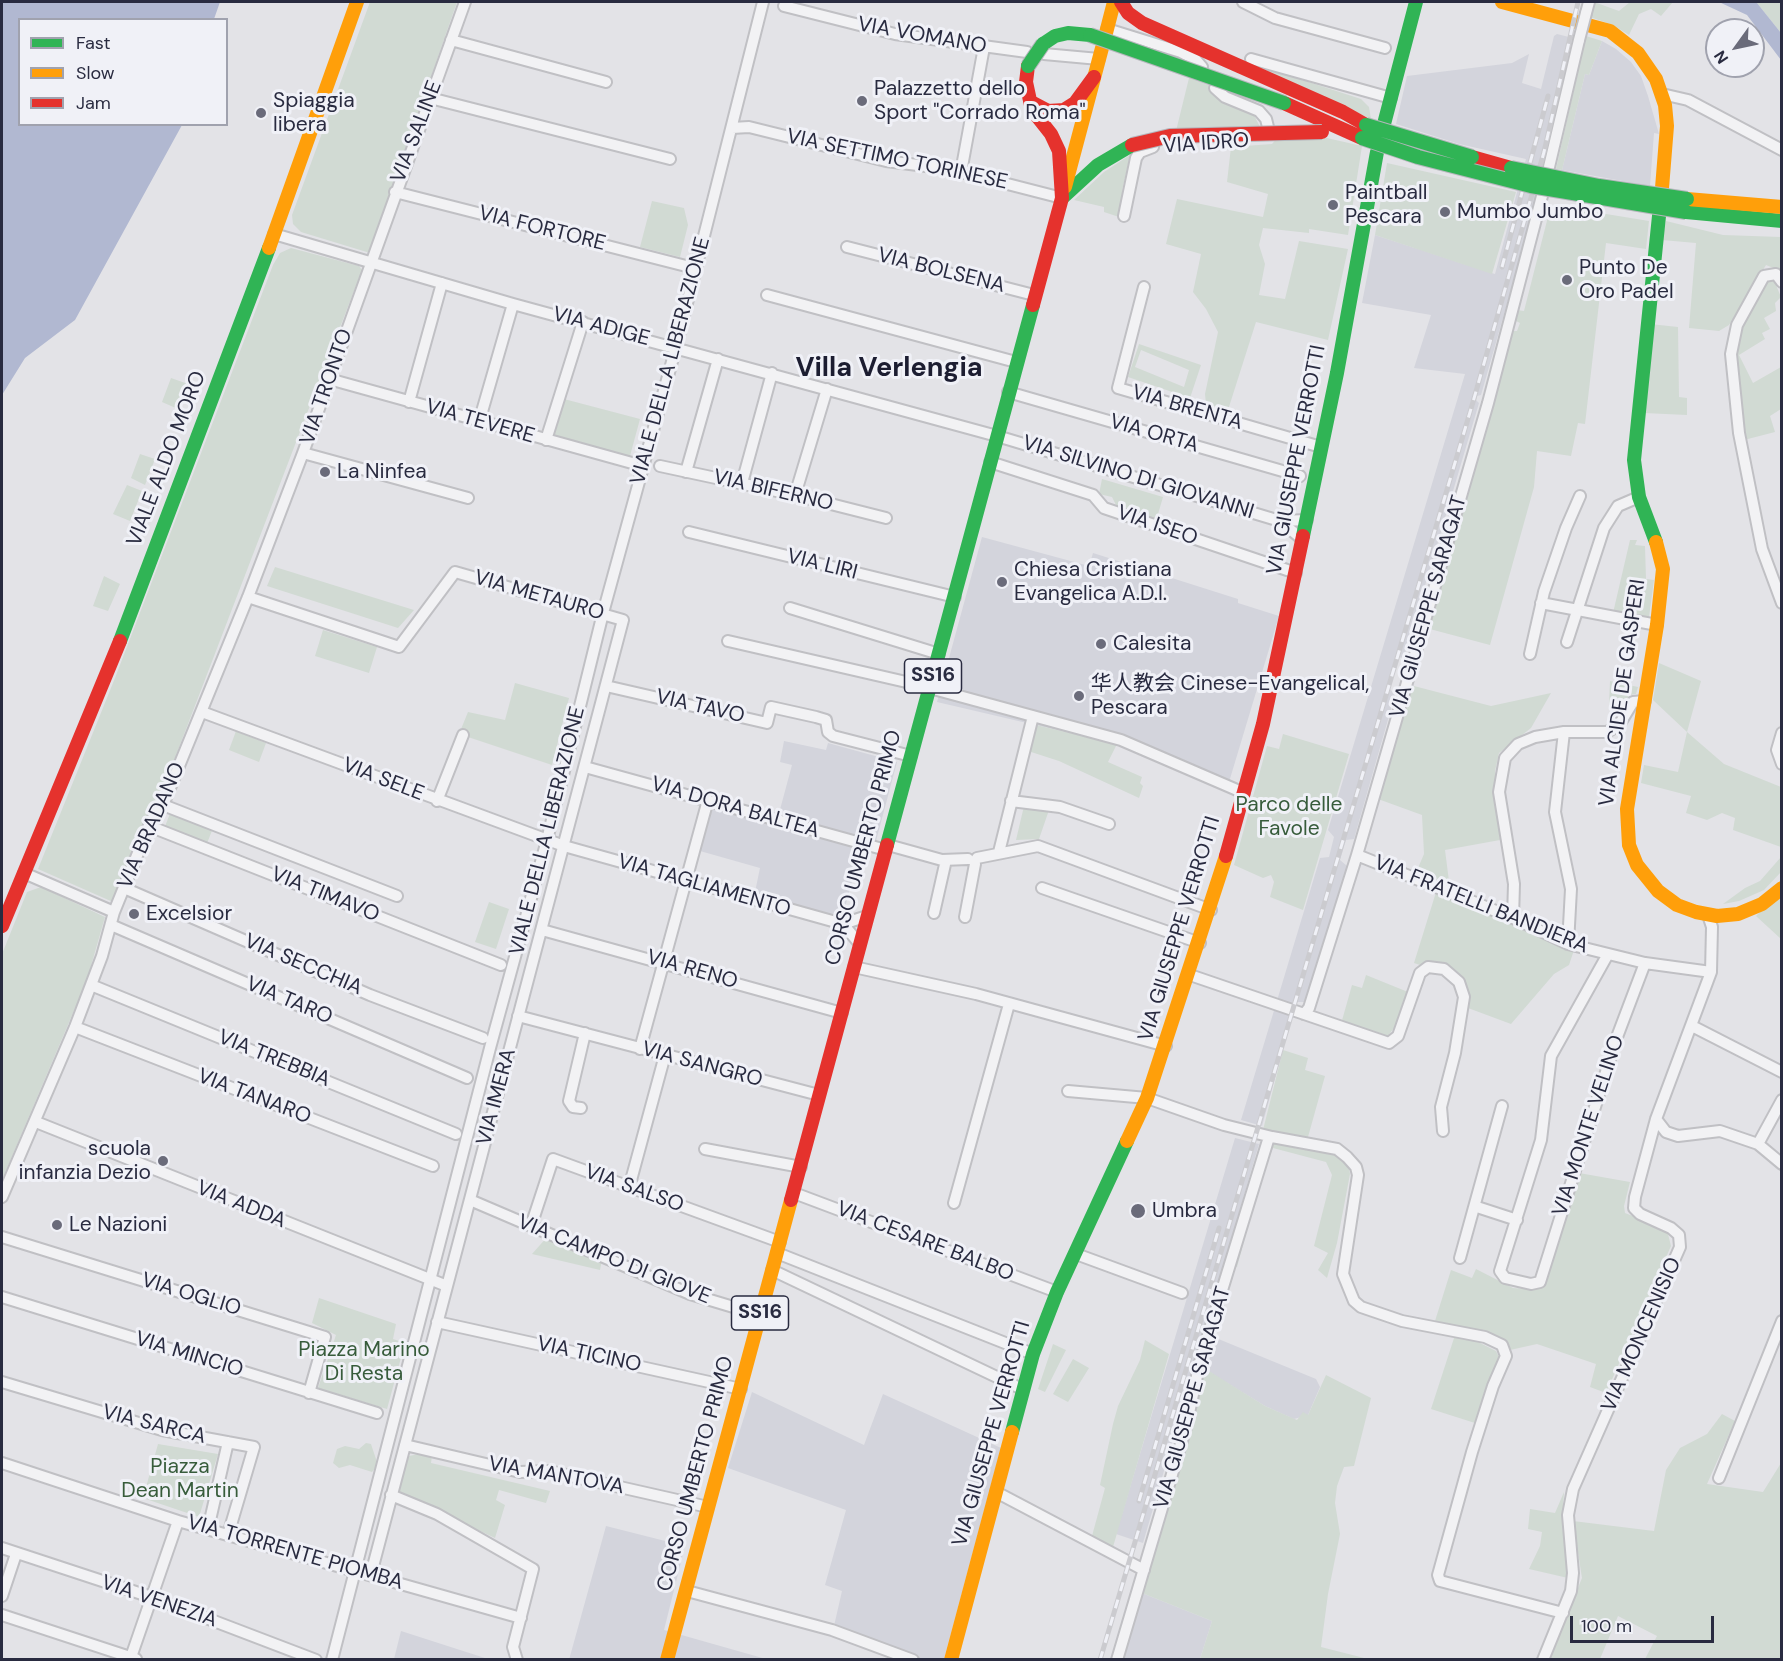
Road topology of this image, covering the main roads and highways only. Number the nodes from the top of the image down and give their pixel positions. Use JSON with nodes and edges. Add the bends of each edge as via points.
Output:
{"nodes":[{"id":1,"x":357,"y":2,"type":"edge"},
{"id":2,"x":1114,"y":2,"type":"edge"},
{"id":3,"x":1121,"y":2,"type":"edge"},
{"id":4,"x":1502,"y":2,"type":"edge"},
{"id":5,"x":1416,"y":4,"type":"edge"},
{"id":6,"x":1107,"y":31,"type":"road end"},
{"id":7,"x":1101,"y":54,"type":"road end"},
{"id":8,"x":1094,"y":77,"type":"junction"},
{"id":9,"x":1030,"y":102,"type":"junction"},
{"id":10,"x":1325,"y":123,"type":"junction"},
{"id":11,"x":1384,"y":124,"type":"dead end"},
{"id":12,"x":1364,"y":132,"type":"junction"},
{"id":13,"x":1377,"y":152,"type":"dead end"},
{"id":14,"x":1662,"y":188,"type":"dead end"},
{"id":15,"x":1062,"y":198,"type":"junction"},
{"id":16,"x":1687,"y":206,"type":"junction"},
{"id":17,"x":1782,"y":207,"type":"edge"},
{"id":18,"x":1659,"y":216,"type":"dead end"},
{"id":19,"x":1782,"y":221,"type":"edge"},
{"id":20,"x":1782,"y":888,"type":"edge"},
{"id":21,"x":2,"y":926,"type":"edge"},
{"id":22,"x":667,"y":1659,"type":"edge"},
{"id":23,"x":951,"y":1659,"type":"edge"}],
"edges":[{"from":1,"to":21,"type":"main road","name":"VIALE ALDO MORO","via":[[274,234],[106,675]]},
{"from":2,"to":6,"type":"main road"},
{"from":3,"to":12,"type":"main road","via":[[1142,23],[1343,112]]},
{"from":4,"to":14,"type":"main road","via":[[1602,28],[1622,38],[1647,65],[1662,94],[1667,126]]},
{"from":5,"to":11,"type":"main road"},
{"from":7,"to":8,"type":"main road","name":"CORSO UMBERTO PRIMO"},
{"from":8,"to":9,"type":"main road","via":[[1075,103],[1064,110],[1048,111]]},
{"from":8,"to":15,"type":"main road","name":"CORSO UMBERTO PRIMO"},
{"from":9,"to":10,"type":"main road","bridge":true,"via":[[1028,66],[1062,34],[1090,35],[1284,104]]},
{"from":9,"to":15,"type":"main road","via":[[1059,151]]},
{"from":10,"to":12,"type":"main road"},
{"from":10,"to":15,"type":"main road","bridge":true,"via":[[1170,136],[1132,145],[1098,165]]},
{"from":12,"to":16,"type":"main road","bridge":true},
{"from":13,"to":23,"type":"main road","name":"VIA GIUSEPPE VERROTTI","via":[[1269,698],[1211,910],[1147,1098],[1057,1292],[1033,1354]]},
{"from":15,"to":22,"type":"main road","name":"CORSO UMBERTO PRIMO","number":"SS16"},
{"from":16,"to":17,"type":"main road"},
{"from":16,"to":19,"type":"main road"},
{"from":18,"to":20,"type":"main road","name":"VIA ALCIDE DE GASPERI","via":[[1634,460],[1639,497],[1662,560],[1658,625],[1627,809],[1629,844],[1637,865],[1658,891],[1686,909],[1730,916],[1747,911]]}]}
